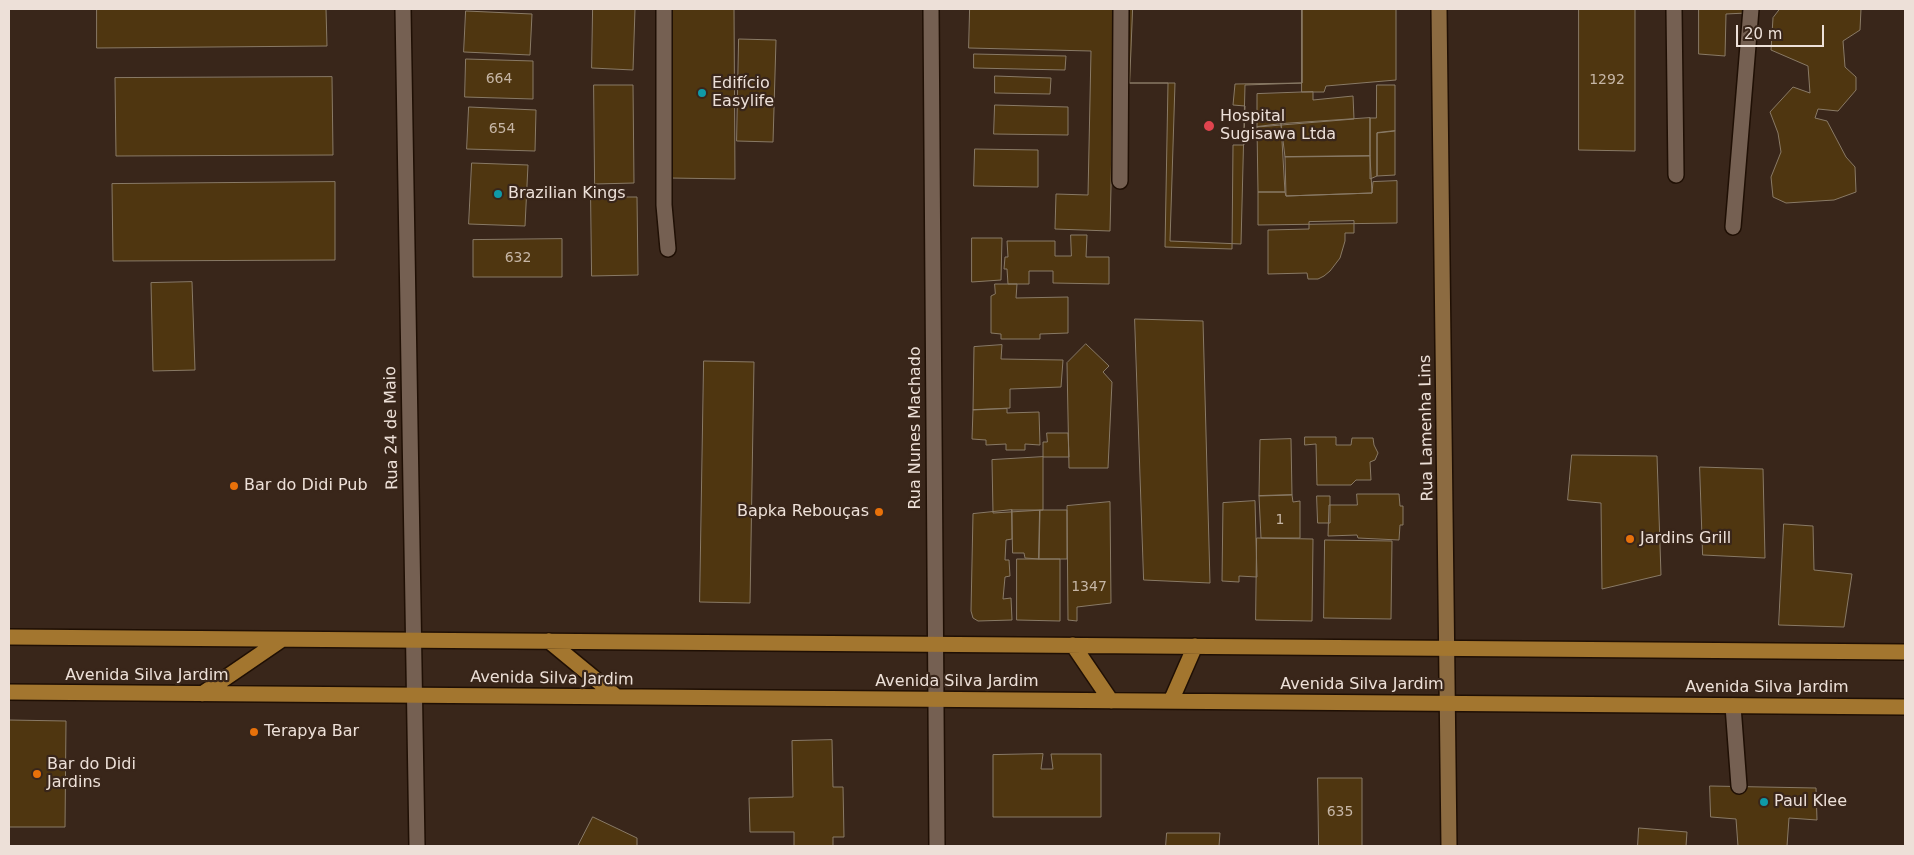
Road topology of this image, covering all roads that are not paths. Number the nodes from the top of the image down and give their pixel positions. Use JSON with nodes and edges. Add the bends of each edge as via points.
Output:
{"nodes":[{"id":1,"x":403,"y":9,"type":"edge"},
{"id":2,"x":664,"y":9,"type":"edge"},
{"id":3,"x":931,"y":9,"type":"edge"},
{"id":4,"x":1121,"y":9,"type":"edge"},
{"id":5,"x":1439,"y":9,"type":"edge"},
{"id":6,"x":1674,"y":9,"type":"edge"},
{"id":7,"x":1751,"y":9,"type":"edge"},
{"id":8,"x":1676,"y":175,"type":"dead end"},
{"id":9,"x":1120,"y":181,"type":"dead end"},
{"id":10,"x":1733,"y":227,"type":"dead end"},
{"id":11,"x":668,"y":249,"type":"dead end"},
{"id":12,"x":9,"y":637,"type":"edge"},
{"id":13,"x":281,"y":640,"type":"junction"},
{"id":14,"x":413,"y":640,"type":"junction"},
{"id":15,"x":549,"y":641,"type":"junction"},
{"id":16,"x":935,"y":644,"type":"junction"},
{"id":17,"x":1073,"y":646,"type":"junction"},
{"id":18,"x":1195,"y":646,"type":"junction"},
{"id":19,"x":1447,"y":648,"type":"junction"},
{"id":20,"x":1905,"y":652,"type":"edge"},
{"id":21,"x":9,"y":692,"type":"edge"},
{"id":22,"x":202,"y":694,"type":"junction"},
{"id":23,"x":414,"y":695,"type":"junction"},
{"id":24,"x":617,"y":697,"type":"junction"},
{"id":25,"x":936,"y":699,"type":"junction"},
{"id":26,"x":1111,"y":701,"type":"junction"},
{"id":27,"x":1171,"y":701,"type":"junction"},
{"id":28,"x":1448,"y":703,"type":"junction"},
{"id":29,"x":1732,"y":706,"type":"junction"},
{"id":30,"x":1905,"y":707,"type":"edge"},
{"id":31,"x":1740,"y":786,"type":"dead end"},
{"id":32,"x":417,"y":846,"type":"edge"},
{"id":33,"x":937,"y":846,"type":"edge"},
{"id":34,"x":1450,"y":846,"type":"edge"}],
"edges":[{"from":1,"to":14,"type":"street","name":"Rua 24 de Maio"},
{"from":2,"to":11,"type":"street","via":[[664,205]]},
{"from":3,"to":16,"type":"street","name":"Rua Nunes Machado"},
{"from":4,"to":9,"type":"street"},
{"from":5,"to":19,"type":"main road","name":"Rua Lamenha Lins"},
{"from":6,"to":8,"type":"street"},
{"from":7,"to":10,"type":"street"},
{"from":12,"to":13,"type":"main road"},
{"from":13,"to":14,"type":"main road"},
{"from":13,"to":22,"type":"main road"},
{"from":14,"to":15,"type":"main road"},
{"from":14,"to":23,"type":"street","name":"Rua 24 de Maio"},
{"from":15,"to":16,"type":"main road"},
{"from":15,"to":24,"type":"main road"},
{"from":16,"to":17,"type":"main road"},
{"from":16,"to":25,"type":"street","name":"Rua Nunes Machado"},
{"from":17,"to":18,"type":"main road"},
{"from":17,"to":26,"type":"main road"},
{"from":18,"to":19,"type":"main road"},
{"from":18,"to":27,"type":"main road"},
{"from":19,"to":20,"type":"main road"},
{"from":19,"to":28,"type":"main road","name":"Rua Lamenha Lins"},
{"from":21,"to":22,"type":"main road","name":"Avenida Silva Jardim"},
{"from":22,"to":23,"type":"main road","name":"Avenida Silva Jardim"},
{"from":23,"to":24,"type":"main road","name":"Avenida Silva Jardim"},
{"from":23,"to":32,"type":"street","name":"Rua 24 de Maio"},
{"from":24,"to":25,"type":"main road","name":"Avenida Silva Jardim"},
{"from":25,"to":26,"type":"main road","name":"Avenida Silva Jardim"},
{"from":25,"to":33,"type":"street","name":"Rua Nunes Machado"},
{"from":26,"to":27,"type":"main road","name":"Avenida Silva Jardim"},
{"from":27,"to":28,"type":"main road","name":"Avenida Silva Jardim"},
{"from":28,"to":29,"type":"main road","name":"Avenida Silva Jardim"},
{"from":28,"to":34,"type":"main road","name":"Rua Lamenha Lins"},
{"from":29,"to":30,"type":"main road","name":"Avenida Silva Jardim"},
{"from":29,"to":31,"type":"street"}]}
